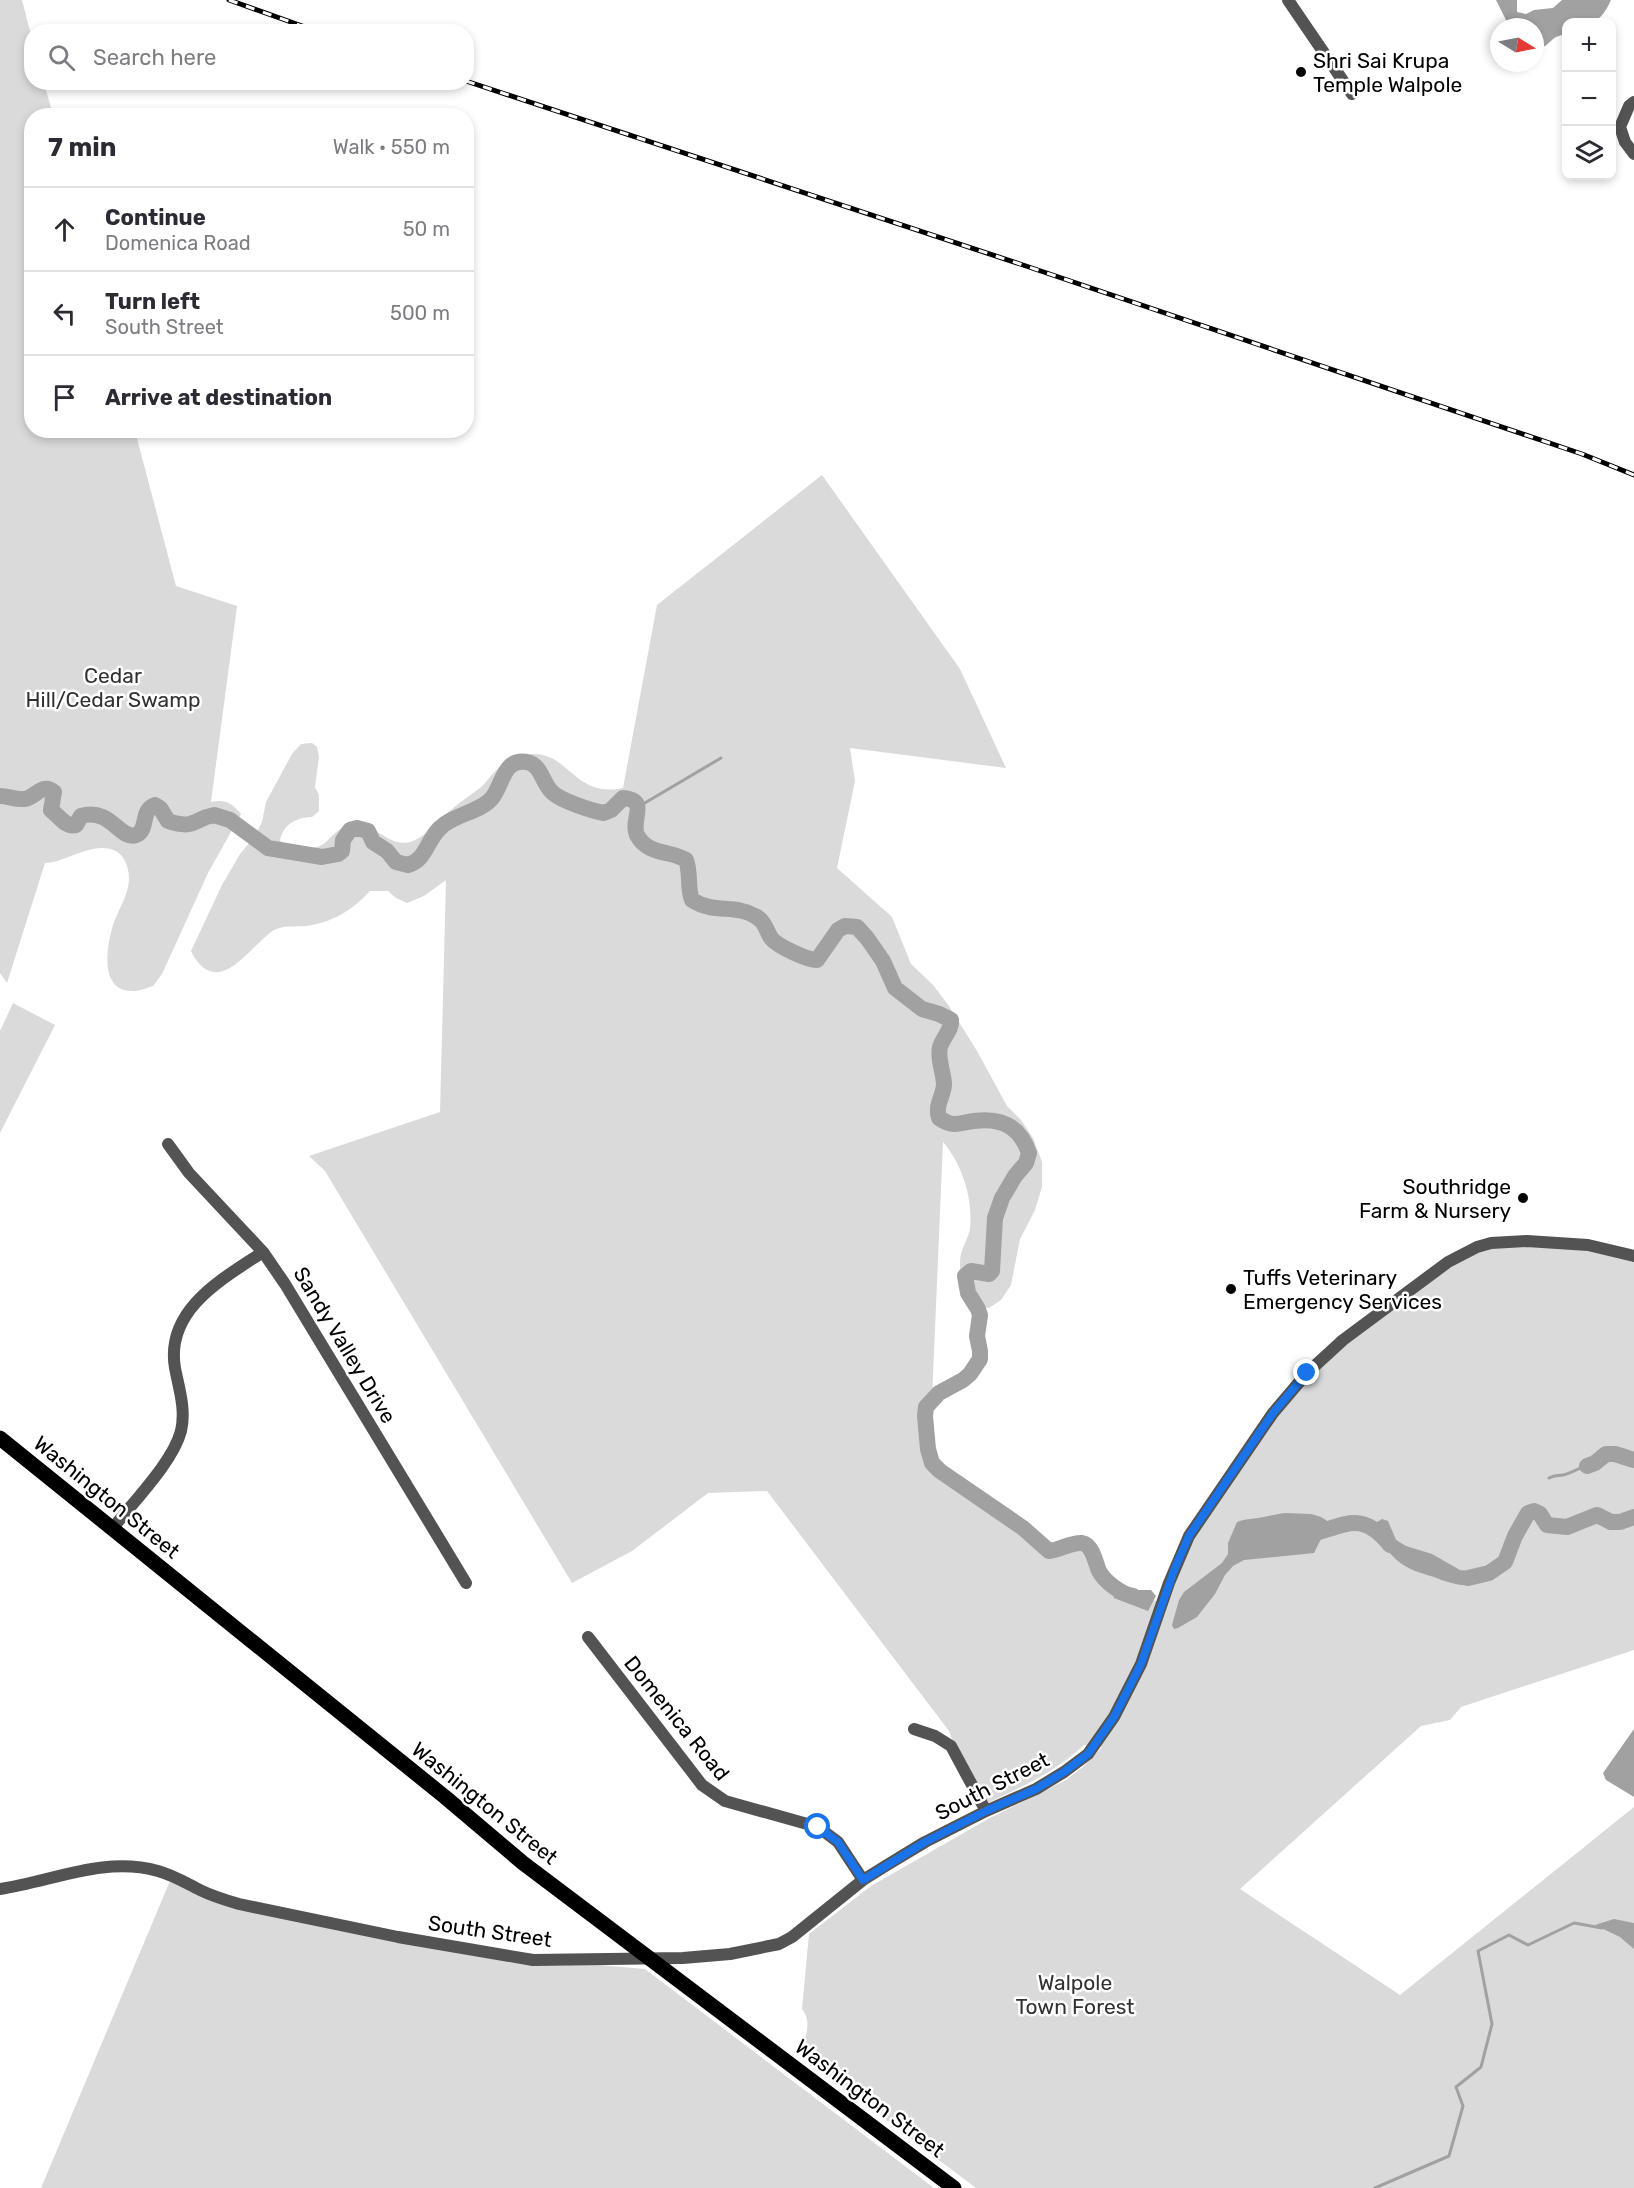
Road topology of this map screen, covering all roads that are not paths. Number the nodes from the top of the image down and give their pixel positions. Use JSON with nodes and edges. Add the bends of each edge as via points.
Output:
{"nodes":[{"id":1,"x":1288,"y":0,"type":"edge"},
{"id":2,"x":1352,"y":94,"type":"dead end"},
{"id":3,"x":1634,"y":102,"type":"edge"},
{"id":4,"x":1634,"y":154,"type":"edge"},
{"id":5,"x":168,"y":1144,"type":"dead end"},
{"id":6,"x":263,"y":1252,"type":"junction"},
{"id":7,"x":1634,"y":1256,"type":"edge"},
{"id":8,"x":0,"y":1438,"type":"edge"},
{"id":9,"x":113,"y":1528,"type":"junction"},
{"id":10,"x":466,"y":1583,"type":"dead end"},
{"id":11,"x":588,"y":1637,"type":"dead end"},
{"id":12,"x":914,"y":1729,"type":"dead end"},
{"id":13,"x":986,"y":1811,"type":"junction"},
{"id":14,"x":863,"y":1880,"type":"junction"},
{"id":15,"x":0,"y":1889,"type":"edge"},
{"id":16,"x":651,"y":1958,"type":"junction"},
{"id":17,"x":954,"y":2188,"type":"edge"}],
"edges":[{"from":1,"to":2,"type":"street"},
{"from":3,"to":4,"type":"street","via":[[1620,127]]},
{"from":5,"to":6,"type":"street","name":"Sandy Valley Drive","via":[[189,1173]]},
{"from":6,"to":9,"type":"street","via":[[208,1291],[183,1319],[174,1339],[174,1366],[183,1413],[177,1444]]},
{"from":6,"to":10,"type":"street","name":"Sandy Valley Drive"},
{"from":7,"to":13,"type":"street","name":"South Street","via":[[1595,1246],[1527,1241],[1477,1246],[1448,1262],[1330,1350],[1273,1413],[1189,1536],[1141,1664],[1104,1734],[1088,1754],[1064,1772]]},
{"from":8,"to":9,"type":"main road","name":"Washington Street"},
{"from":9,"to":16,"type":"main road","name":"Washington Street","via":[[523,1863]]},
{"from":11,"to":14,"type":"street","name":"Domenica Road","via":[[707,1790],[725,1801],[818,1827],[838,1842]]},
{"from":12,"to":13,"type":"street","via":[[951,1746]]},
{"from":13,"to":14,"type":"street","name":"South Street"},
{"from":14,"to":16,"type":"street","name":"South Street","via":[[779,1944],[730,1954]]},
{"from":15,"to":16,"type":"street","name":"South Street","via":[[110,1866],[144,1867],[239,1904],[489,1954],[554,1961]]},
{"from":16,"to":17,"type":"main road","name":"Washington Street"}]}
